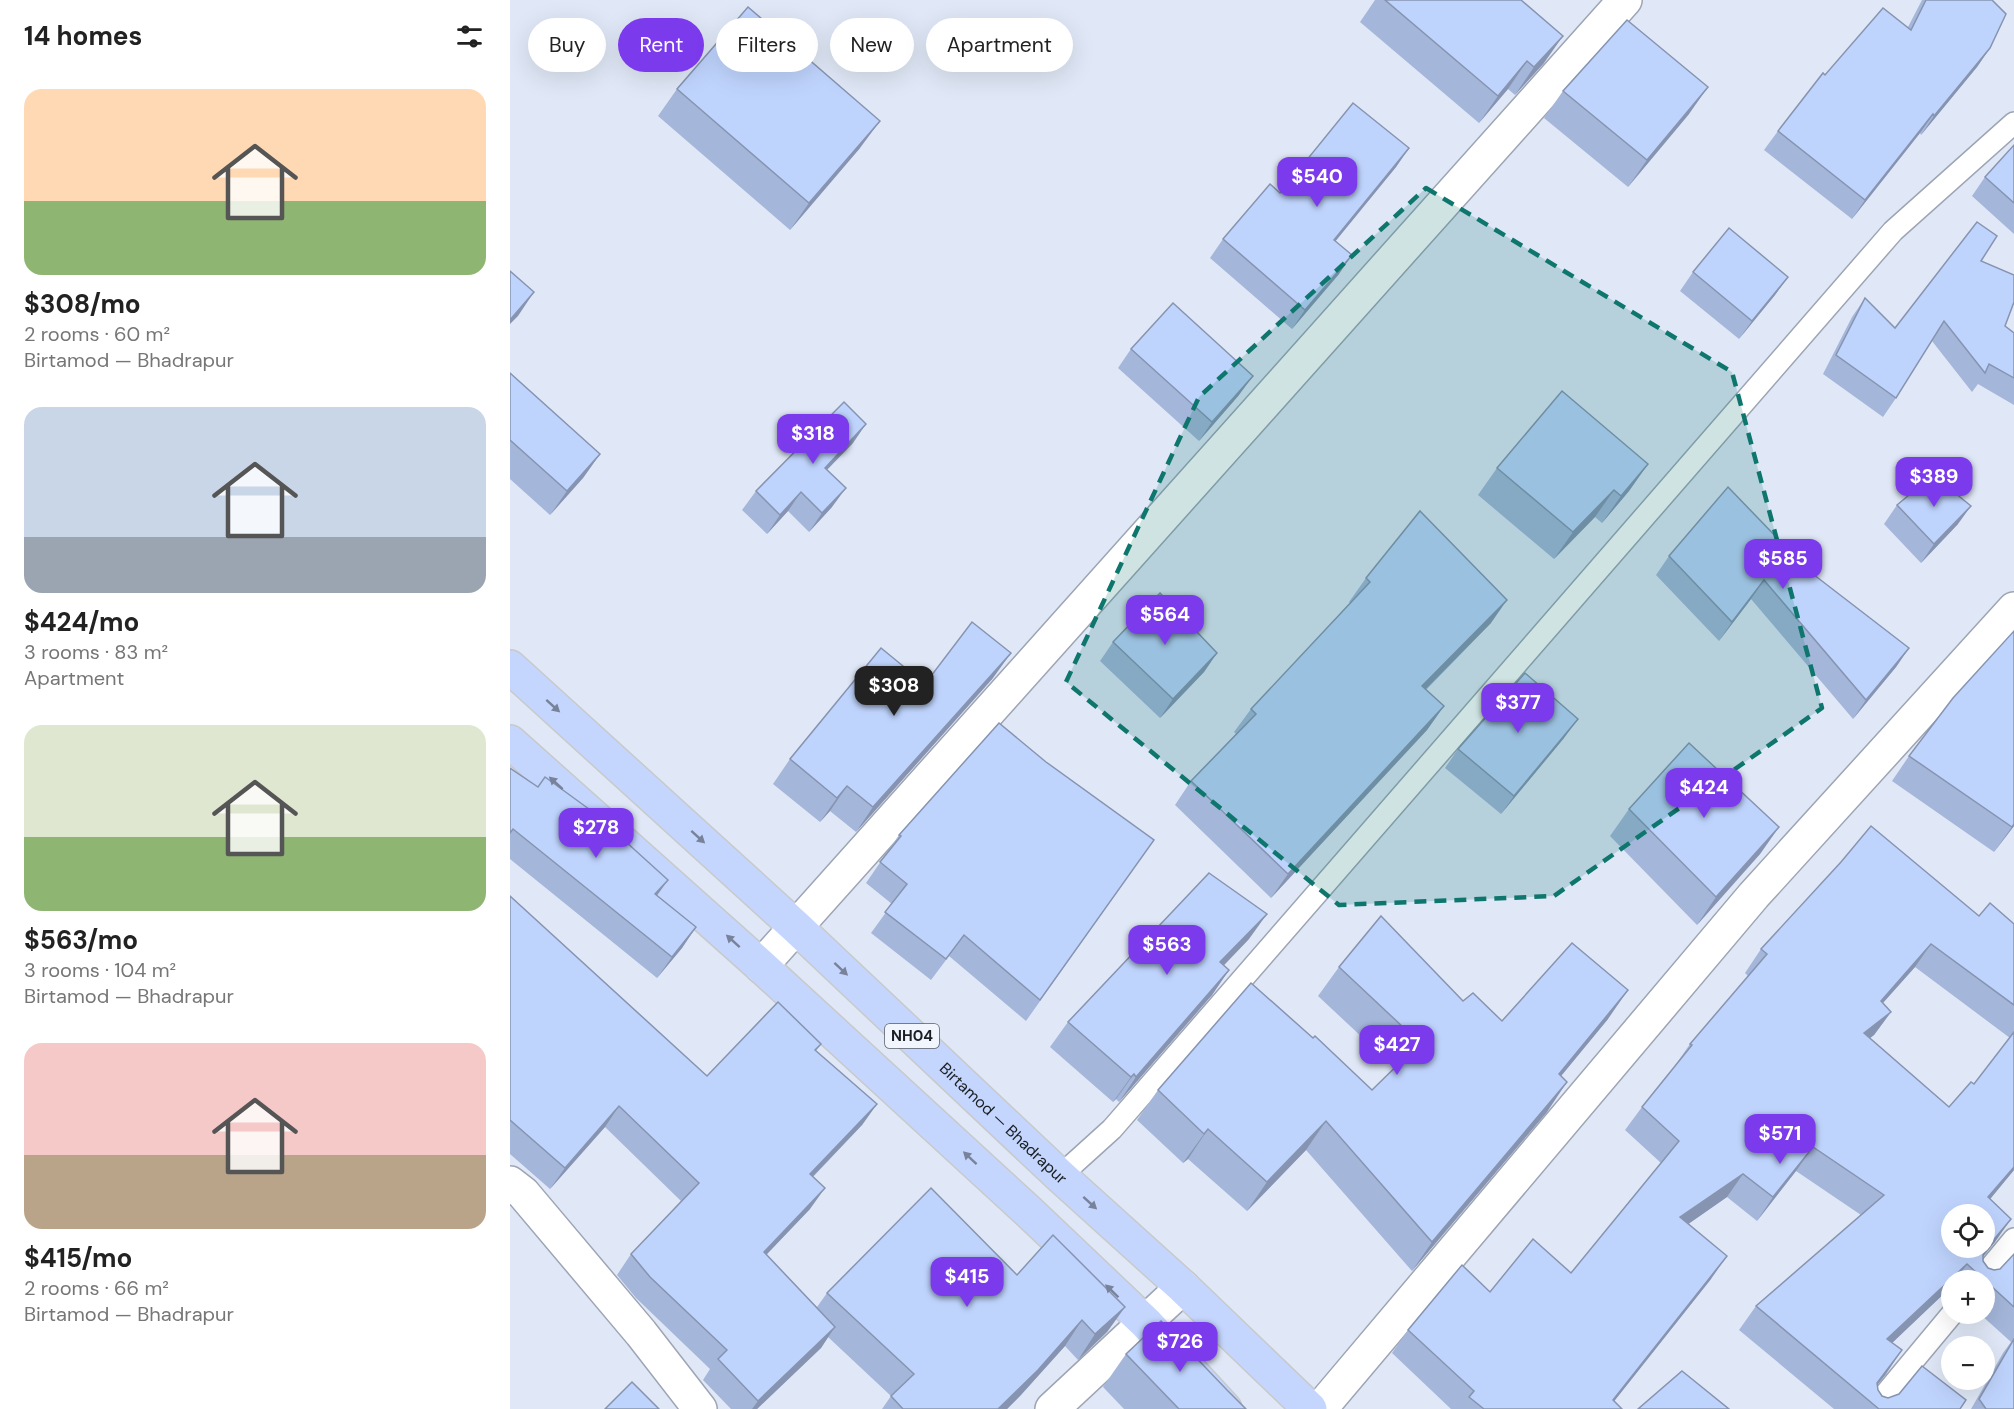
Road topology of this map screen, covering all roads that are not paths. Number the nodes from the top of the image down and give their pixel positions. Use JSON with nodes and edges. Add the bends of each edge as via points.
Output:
{"nodes":[{"id":1,"x":1626,"y":0,"type":"edge"},
{"id":2,"x":2014,"y":123,"type":"edge"},
{"id":3,"x":2014,"y":609,"type":"edge"},
{"id":4,"x":510,"y":667,"type":"edge"},
{"id":5,"x":510,"y":742,"type":"edge"},
{"id":6,"x":796,"y":927,"type":"junction"},
{"id":7,"x":761,"y":966,"type":"junction"},
{"id":8,"x":1060,"y":1176,"type":"junction"},
{"id":9,"x":514,"y":1196,"type":"edge"},
{"id":10,"x":2014,"y":1239,"type":"edge"},
{"id":11,"x":1988,"y":1270,"type":"edge"},
{"id":12,"x":1183,"y":1287,"type":"junction"},
{"id":13,"x":1146,"y":1323,"type":"junction"},
{"id":14,"x":1944,"y":1324,"type":"edge"},
{"id":15,"x":700,"y":1409,"type":"edge"},
{"id":16,"x":1052,"y":1409,"type":"edge"},
{"id":17,"x":1225,"y":1409,"type":"edge"},
{"id":18,"x":1311,"y":1409,"type":"edge"},
{"id":19,"x":1320,"y":1409,"type":"edge"},
{"id":20,"x":1873,"y":1409,"type":"edge"}],
"edges":[{"from":1,"to":6,"type":"street"},
{"from":2,"to":8,"type":"lane","via":[[1893,231],[1112,1129]]},
{"from":3,"to":19,"type":"street","via":[[1754,895]]},
{"from":4,"to":6,"type":"main road","name":"Birtamod — Bhadrapur","number":"NH04","one_way":true},
{"from":7,"to":5,"type":"main road","number":"NH04","one_way":true},
{"from":6,"to":7,"type":"street"},
{"from":6,"to":8,"type":"main road","name":"Birtamod — Bhadrapur","number":"NH04","one_way":true},
{"from":13,"to":7,"type":"main road","number":"NH04","one_way":true},
{"from":8,"to":12,"type":"main road","name":"Birtamod — Bhadrapur","number":"NH04","one_way":true},
{"from":9,"to":15,"type":"street","via":[[641,1334]]},
{"from":10,"to":11,"type":"lane"},
{"from":12,"to":13,"type":"street"},
{"from":12,"to":18,"type":"main road","name":"Birtamod — Bhadrapur","number":"NH04"},
{"from":13,"to":16,"type":"street"},
{"from":13,"to":17,"type":"main road","number":"NH04"},
{"from":14,"to":20,"type":"lane"}]}
